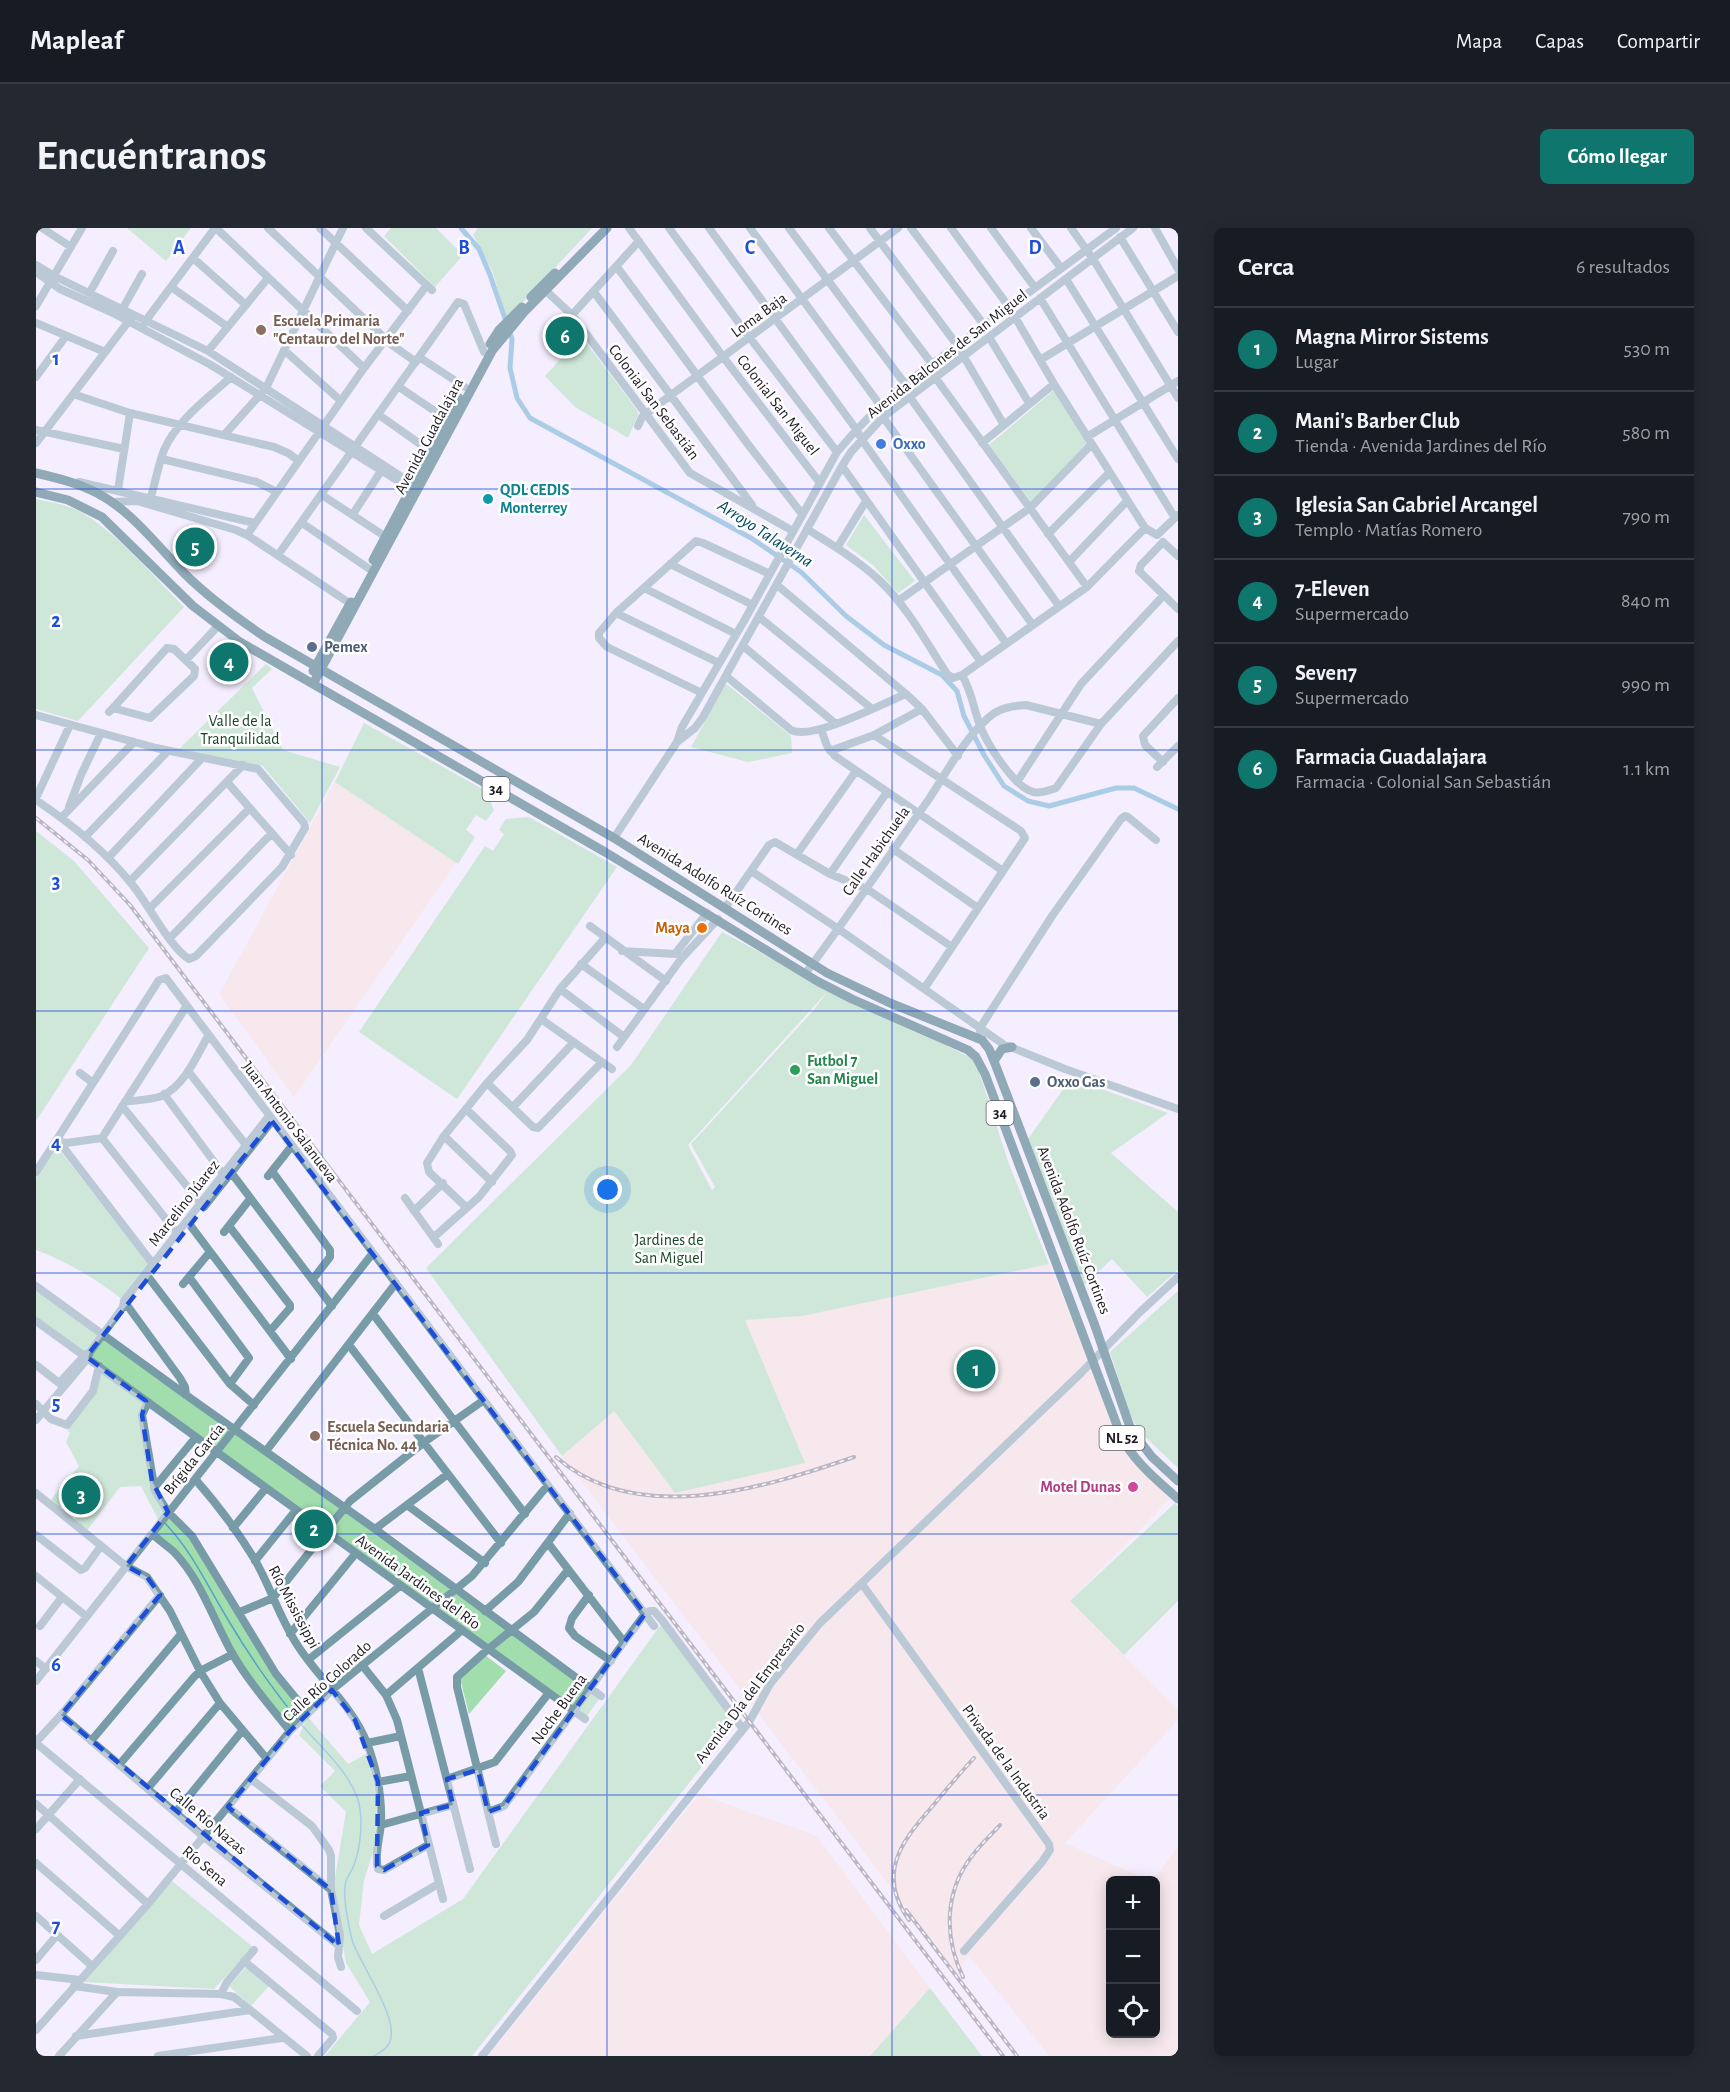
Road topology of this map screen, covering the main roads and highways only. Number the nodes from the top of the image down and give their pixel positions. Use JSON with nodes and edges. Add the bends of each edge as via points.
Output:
{"nodes":[{"id":1,"x":599,"y":228,"type":"edge"},
{"id":2,"x":607,"y":228,"type":"edge"},
{"id":3,"x":544,"y":288,"type":"junction"},
{"id":4,"x":500,"y":335,"type":"junction"},
{"id":5,"x":36,"y":474,"type":"edge"},
{"id":6,"x":416,"y":487,"type":"junction"},
{"id":7,"x":36,"y":492,"type":"edge"},
{"id":8,"x":352,"y":606,"type":"junction"},
{"id":9,"x":318,"y":668,"type":"junction"},
{"id":10,"x":310,"y":682,"type":"junction"},
{"id":11,"x":1007,"y":1046,"type":"road end"},
{"id":12,"x":994,"y":1061,"type":"junction"},
{"id":13,"x":1103,"y":1349,"type":"joint"},
{"id":14,"x":1093,"y":1360,"type":"joint"},
{"id":15,"x":1178,"y":1481,"type":"edge"},
{"id":16,"x":1178,"y":1499,"type":"edge"}],
"edges":[{"from":1,"to":3,"type":"main road","name":"Avenida Guadalajara"},
{"from":2,"to":3,"type":"main road","name":"Avenida Guadalajara"},
{"from":3,"to":4,"type":"main road","name":"Avenida Guadalajara"},
{"from":4,"to":6,"type":"main road","name":"Avenida Guadalajara"},
{"from":4,"to":6,"type":"main road","name":"Avenida Guadalajara","via":[[484,352],[430,452]]},
{"from":5,"to":9,"type":"main road","name":"Avenida Adolfo Ruíz Cortines","number":"34","via":[[68,481],[112,502],[218,603]]},
{"from":6,"to":8,"type":"main road","name":"Avenida Guadalajara"},
{"from":6,"to":8,"type":"main road","name":"Avenida Guadalajara","via":[[368,568]]},
{"from":7,"to":10,"type":"main road","name":"Avenida Adolfo Ruíz Cortines","number":"34","via":[[68,500],[102,517],[218,626]]},
{"from":8,"to":9,"type":"main road","name":"Avenida Guadalajara"},
{"from":9,"to":10,"type":"main road","name":"Avenida Guadalajara"},
{"from":9,"to":12,"type":"main road","name":"Avenida Adolfo Ruíz Cortines","number":"34","via":[[614,838],[812,964],[890,1003],[981,1037]]},
{"from":10,"to":14,"type":"main road","name":"Avenida Adolfo Ruíz Cortines","number":"34","via":[[718,919],[805,974],[976,1057]]},
{"from":11,"to":12,"type":"main road"},
{"from":12,"to":13,"type":"main road","name":"Avenida Adolfo Ruíz Cortines","number":"34"},
{"from":13,"to":15,"type":"main road","name":"Avenida Adolfo Ruíz Cortines","number":"NL 52","via":[[1131,1430],[1146,1451]]},
{"from":14,"to":16,"type":"main road","name":"Avenida Adolfo Ruíz Cortines","number":"NL 52","via":[[1127,1447]]}]}
